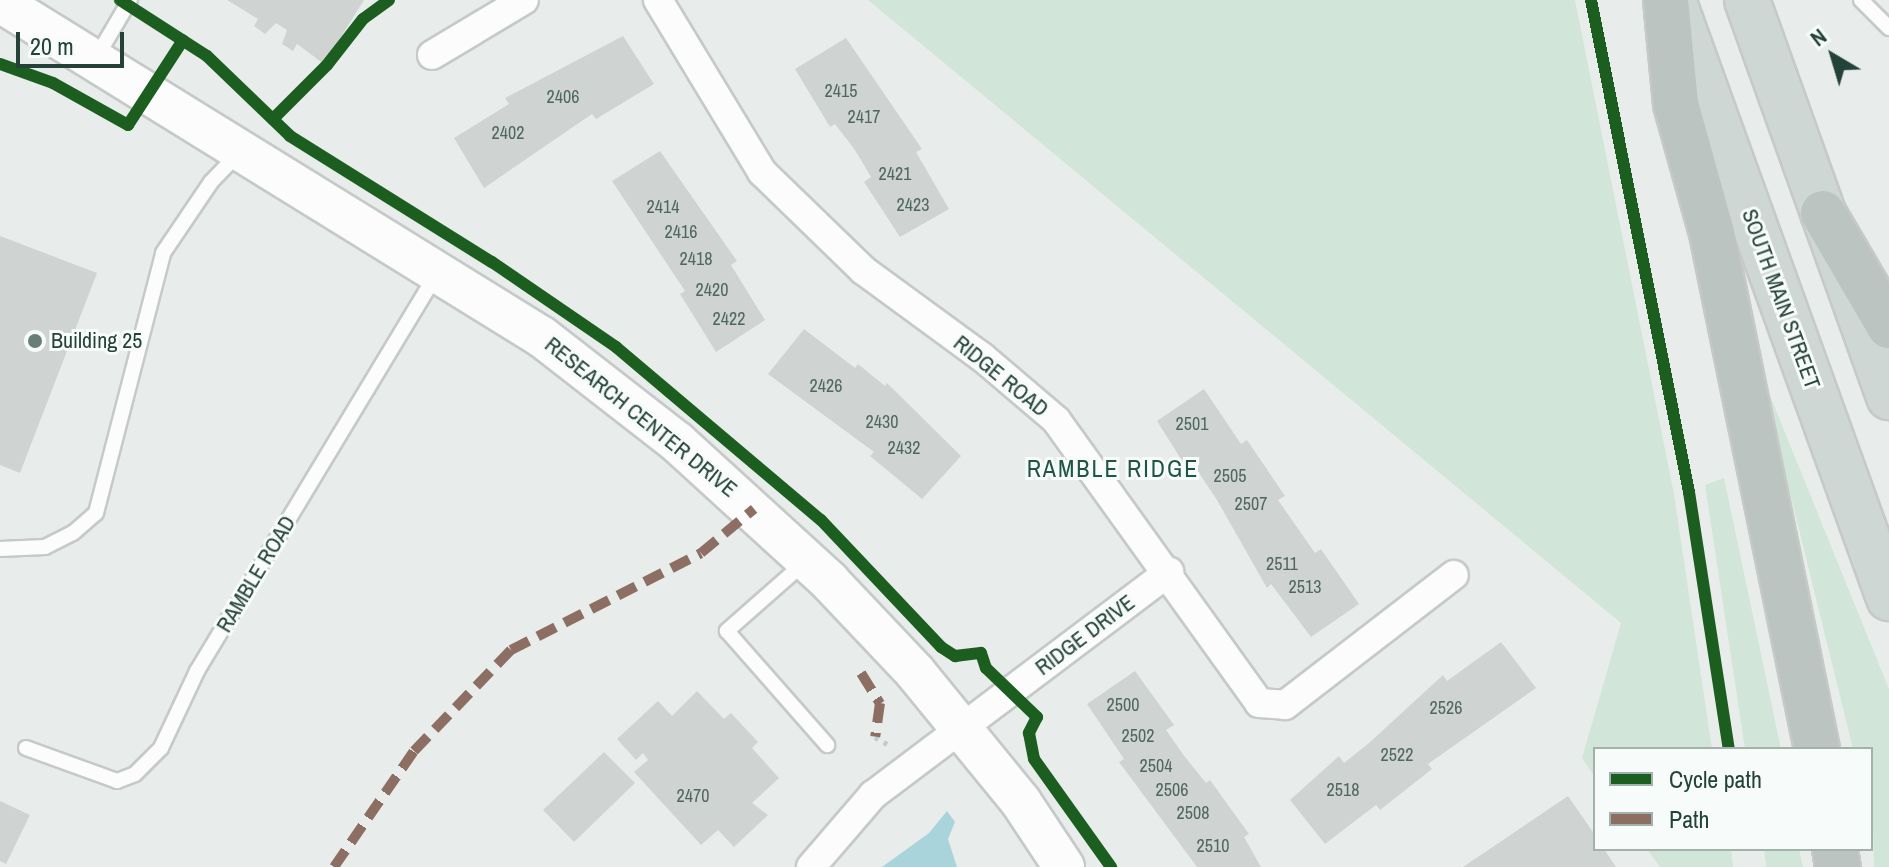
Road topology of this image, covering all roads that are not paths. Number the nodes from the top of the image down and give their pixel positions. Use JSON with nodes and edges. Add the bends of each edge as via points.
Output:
{"nodes":[{"id":1,"x":130,"y":0,"type":"edge"},
{"id":2,"x":524,"y":0,"type":"edge"},
{"id":3,"x":658,"y":0,"type":"edge"},
{"id":4,"x":1666,"y":0,"type":"edge"},
{"id":5,"x":1673,"y":0,"type":"edge"},
{"id":6,"x":1747,"y":0,"type":"edge"},
{"id":7,"x":1861,"y":0,"type":"edge"},
{"id":8,"x":0,"y":2,"type":"edge"},
{"id":9,"x":1889,"y":28,"type":"edge"},
{"id":10,"x":432,"y":55,"type":"dead end"},
{"id":11,"x":95,"y":60,"type":"junction"},
{"id":12,"x":242,"y":151,"type":"junction"},
{"id":13,"x":1823,"y":213,"type":"junction"},
{"id":14,"x":437,"y":273,"type":"junction"},
{"id":15,"x":1889,"y":326,"type":"edge"},
{"id":16,"x":1889,"y":397,"type":"edge"},
{"id":17,"x":0,"y":549,"type":"edge"},
{"id":18,"x":807,"y":560,"type":"junction"},
{"id":19,"x":1169,"y":572,"type":"junction"},
{"id":20,"x":1454,"y":575,"type":"dead end"},
{"id":21,"x":1889,"y":598,"type":"edge"},
{"id":22,"x":963,"y":727,"type":"junction"},
{"id":23,"x":827,"y":745,"type":"dead end"},
{"id":24,"x":1817,"y":747,"type":"edge"},
{"id":25,"x":26,"y":748,"type":"dead end"},
{"id":26,"x":811,"y":867,"type":"edge"},
{"id":27,"x":1064,"y":867,"type":"edge"}],
"edges":[{"from":1,"to":11,"type":"lane"},
{"from":2,"to":10,"type":"street"},
{"from":3,"to":19,"type":"street","name":"RIDGE ROAD","via":[[769,180],[863,270],[1033,397]]},
{"from":4,"to":24,"type":"highway","via":[[1676,104],[1712,233]]},
{"from":5,"to":21,"type":"main road","name":"SOUTH MAIN STREET"},
{"from":6,"to":13,"type":"main road"},
{"from":7,"to":9,"type":"lane"},
{"from":8,"to":11,"type":"main road","name":"RESEARCH CENTER DRIVE"},
{"from":11,"to":12,"type":"main road","name":"RESEARCH CENTER DRIVE"},
{"from":12,"to":14,"type":"main road","name":"RESEARCH CENTER DRIVE"},
{"from":12,"to":17,"type":"lane","via":[[211,182],[163,253],[96,513],[45,547]]},
{"from":13,"to":15,"type":"highway"},
{"from":13,"to":16,"type":"main road"},
{"from":14,"to":18,"type":"main road","name":"RESEARCH CENTER DRIVE","via":[[575,359],[677,442]]},
{"from":14,"to":25,"type":"lane","name":"RAMBLE ROAD","via":[[197,671],[161,748],[135,774],[117,781]]},
{"from":18,"to":22,"type":"main road","name":"RESEARCH CENTER DRIVE"},
{"from":18,"to":23,"type":"lane","via":[[727,631]]},
{"from":19,"to":20,"type":"street","name":"RIDGE ROAD","via":[[1253,696],[1273,708],[1285,705]]},
{"from":19,"to":22,"type":"street","name":"RIDGE DRIVE"},
{"from":22,"to":26,"type":"street","name":"RIDGE DRIVE","via":[[873,795]]},
{"from":22,"to":27,"type":"main road","name":"RESEARCH CENTER DRIVE"}]}
